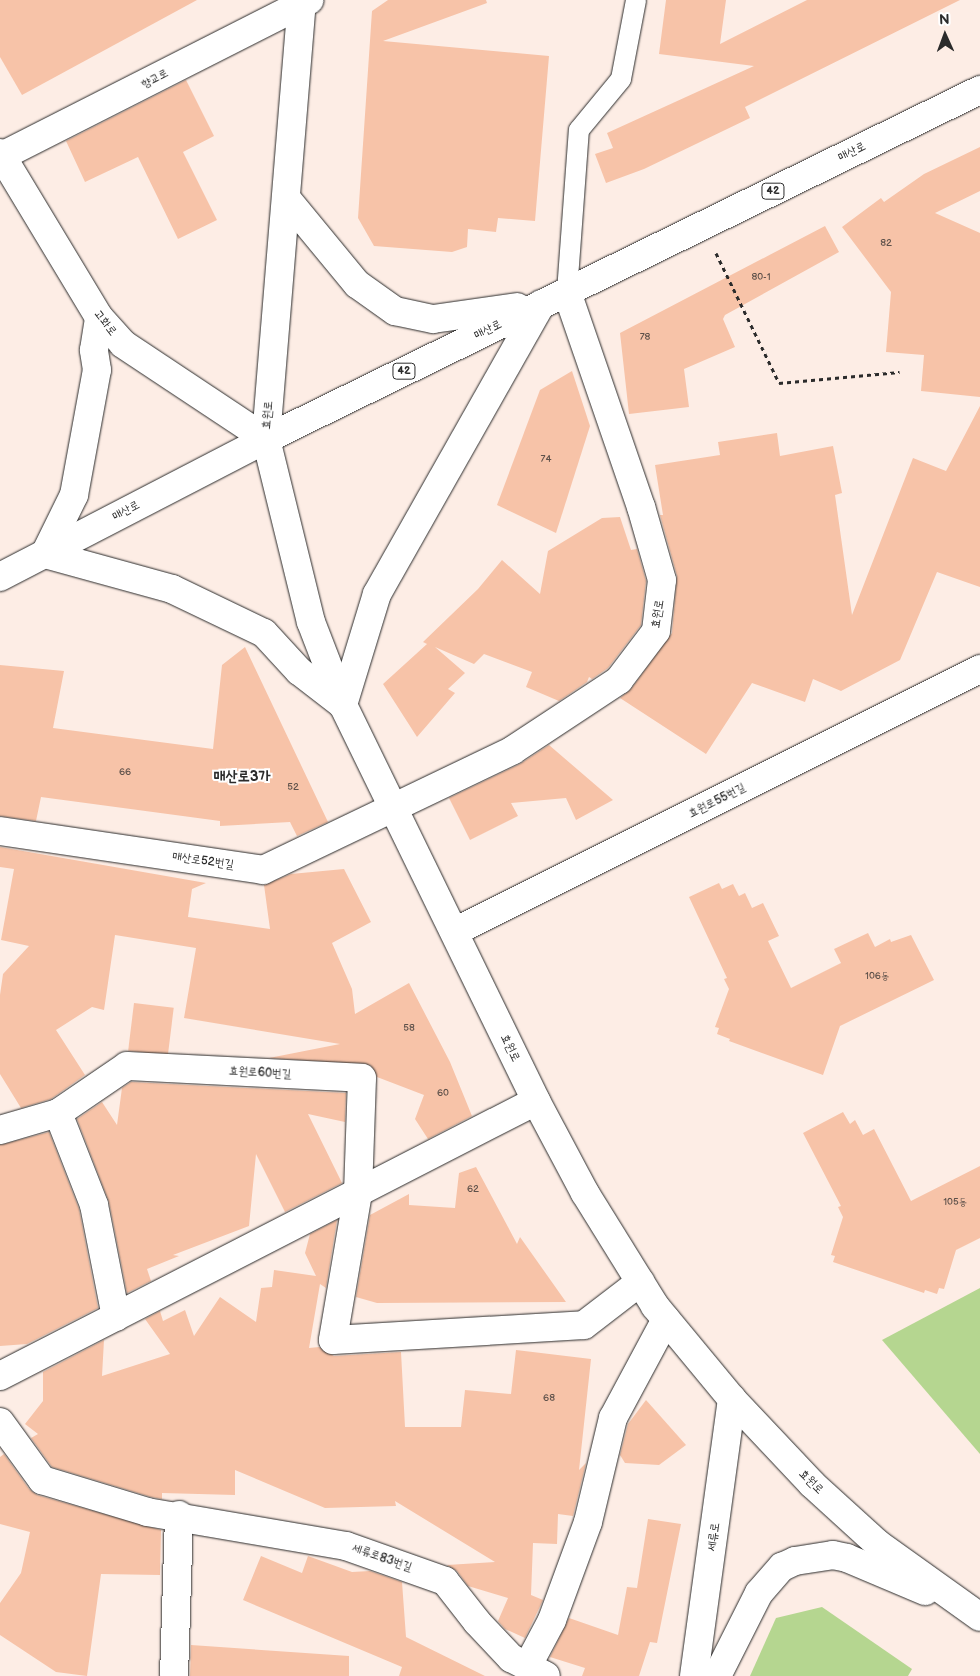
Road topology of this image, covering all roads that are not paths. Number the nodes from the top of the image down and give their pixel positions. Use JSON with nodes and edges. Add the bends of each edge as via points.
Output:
{"nodes":[{"id":1,"x":636,"y":0,"type":"edge"},
{"id":2,"x":305,"y":2,"type":"edge"},
{"id":3,"x":980,"y":90,"type":"edge"},
{"id":4,"x":0,"y":156,"type":"edge"},
{"id":5,"x":286,"y":198,"type":"junction"},
{"id":6,"x":567,"y":292,"type":"junction"},
{"id":7,"x":541,"y":304,"type":"junction"},
{"id":8,"x":99,"y":317,"type":"junction"},
{"id":9,"x":266,"y":439,"type":"junction"},
{"id":10,"x":45,"y":554,"type":"junction"},
{"id":11,"x":0,"y":577,"type":"edge"},
{"id":12,"x":980,"y":668,"type":"edge"},
{"id":13,"x":343,"y":706,"type":"junction"},
{"id":14,"x":394,"y":808,"type":"junction"},
{"id":15,"x":0,"y":831,"type":"edge"},
{"id":16,"x":454,"y":932,"type":"junction"},
{"id":17,"x":536,"y":1101,"type":"junction"},
{"id":18,"x":58,"y":1113,"type":"junction"},
{"id":19,"x":0,"y":1130,"type":"edge"},
{"id":20,"x":358,"y":1193,"type":"junction"},
{"id":21,"x":640,"y":1282,"type":"junction"},
{"id":22,"x":116,"y":1317,"type":"junction"},
{"id":23,"x":666,"y":1320,"type":"junction"},
{"id":24,"x":0,"y":1376,"type":"edge"},
{"id":25,"x":732,"y":1398,"type":"junction"},
{"id":26,"x":0,"y":1422,"type":"edge"},
{"id":27,"x":179,"y":1515,"type":"junction"},
{"id":28,"x":957,"y":1603,"type":"junction"},
{"id":29,"x":980,"y":1617,"type":"edge"},
{"id":30,"x":540,"y":1665,"type":"edge"},
{"id":31,"x":174,"y":1676,"type":"edge"},
{"id":32,"x":694,"y":1676,"type":"edge"},
{"id":33,"x":717,"y":1676,"type":"edge"}],
"edges":[{"from":1,"to":6,"type":"lane","via":[[621,79],[579,130]]},
{"from":2,"to":4,"type":"street","name":"향교로"},
{"from":2,"to":5,"type":"street","name":"효원로"},
{"from":3,"to":6,"type":"street","name":"매산로","number":"42"},
{"from":4,"to":8,"type":"street","name":"고화로"},
{"from":5,"to":7,"type":"street","via":[[356,284],[395,311],[433,319]]},
{"from":5,"to":9,"type":"street","name":"효원로"},
{"from":6,"to":7,"type":"street","name":"매산로","number":"42"},
{"from":6,"to":14,"type":"street","name":"효원로","via":[[641,507],[662,580],[656,632],[619,680],[513,750]]},
{"from":7,"to":9,"type":"street","name":"매산로","number":"42"},
{"from":7,"to":13,"type":"street","via":[[377,594]]},
{"from":8,"to":9,"type":"street","name":"고화로","via":[[123,344],[146,362]]},
{"from":8,"to":10,"type":"street","via":[[94,350],[97,370],[74,496]]},
{"from":9,"to":10,"type":"street","name":"매산로","number":"42"},
{"from":9,"to":13,"type":"street","name":"효원로","via":[[311,622]]},
{"from":10,"to":11,"type":"street","name":"매산로","number":"42"},
{"from":10,"to":13,"type":"street","via":[[172,588],[264,633],[299,672]]},
{"from":12,"to":16,"type":"street","name":"효원로55번길"},
{"from":13,"to":14,"type":"street","name":"효원로"},
{"from":14,"to":15,"type":"street","name":"매산로52번길","via":[[263,870]]},
{"from":14,"to":16,"type":"street","name":"효원로"},
{"from":16,"to":17,"type":"street","name":"효원로"},
{"from":17,"to":20,"type":"street"},
{"from":17,"to":21,"type":"street","name":"효원로","via":[[585,1194]]},
{"from":18,"to":19,"type":"street","name":"효원로60번길"},
{"from":18,"to":20,"type":"street","name":"효원로60번길","via":[[127,1066],[362,1078]]},
{"from":18,"to":22,"type":"street","via":[[94,1205]]},
{"from":20,"to":21,"type":"street","via":[[333,1340],[584,1325]]},
{"from":20,"to":22,"type":"street"},
{"from":21,"to":23,"type":"street","name":"효원로"},
{"from":22,"to":24,"type":"street"},
{"from":23,"to":25,"type":"street","name":"효원로"},
{"from":23,"to":30,"type":"street","via":[[613,1418],[588,1522],[552,1620]]},
{"from":25,"to":28,"type":"street","name":"효원로","via":[[809,1481],[878,1544]]},
{"from":25,"to":32,"type":"street","name":"세류로"},
{"from":26,"to":27,"type":"street","name":"세류로83번길","via":[[42,1480],[147,1512]]},
{"from":27,"to":30,"type":"street","name":"세류로83번길","via":[[346,1546],[445,1580],[477,1622],[511,1658]]},
{"from":27,"to":31,"type":"street"},
{"from":28,"to":29,"type":"street","name":"효원로"},
{"from":28,"to":33,"type":"street","via":[[847,1558],[833,1555],[795,1561],[782,1567],[759,1593]]}]}
